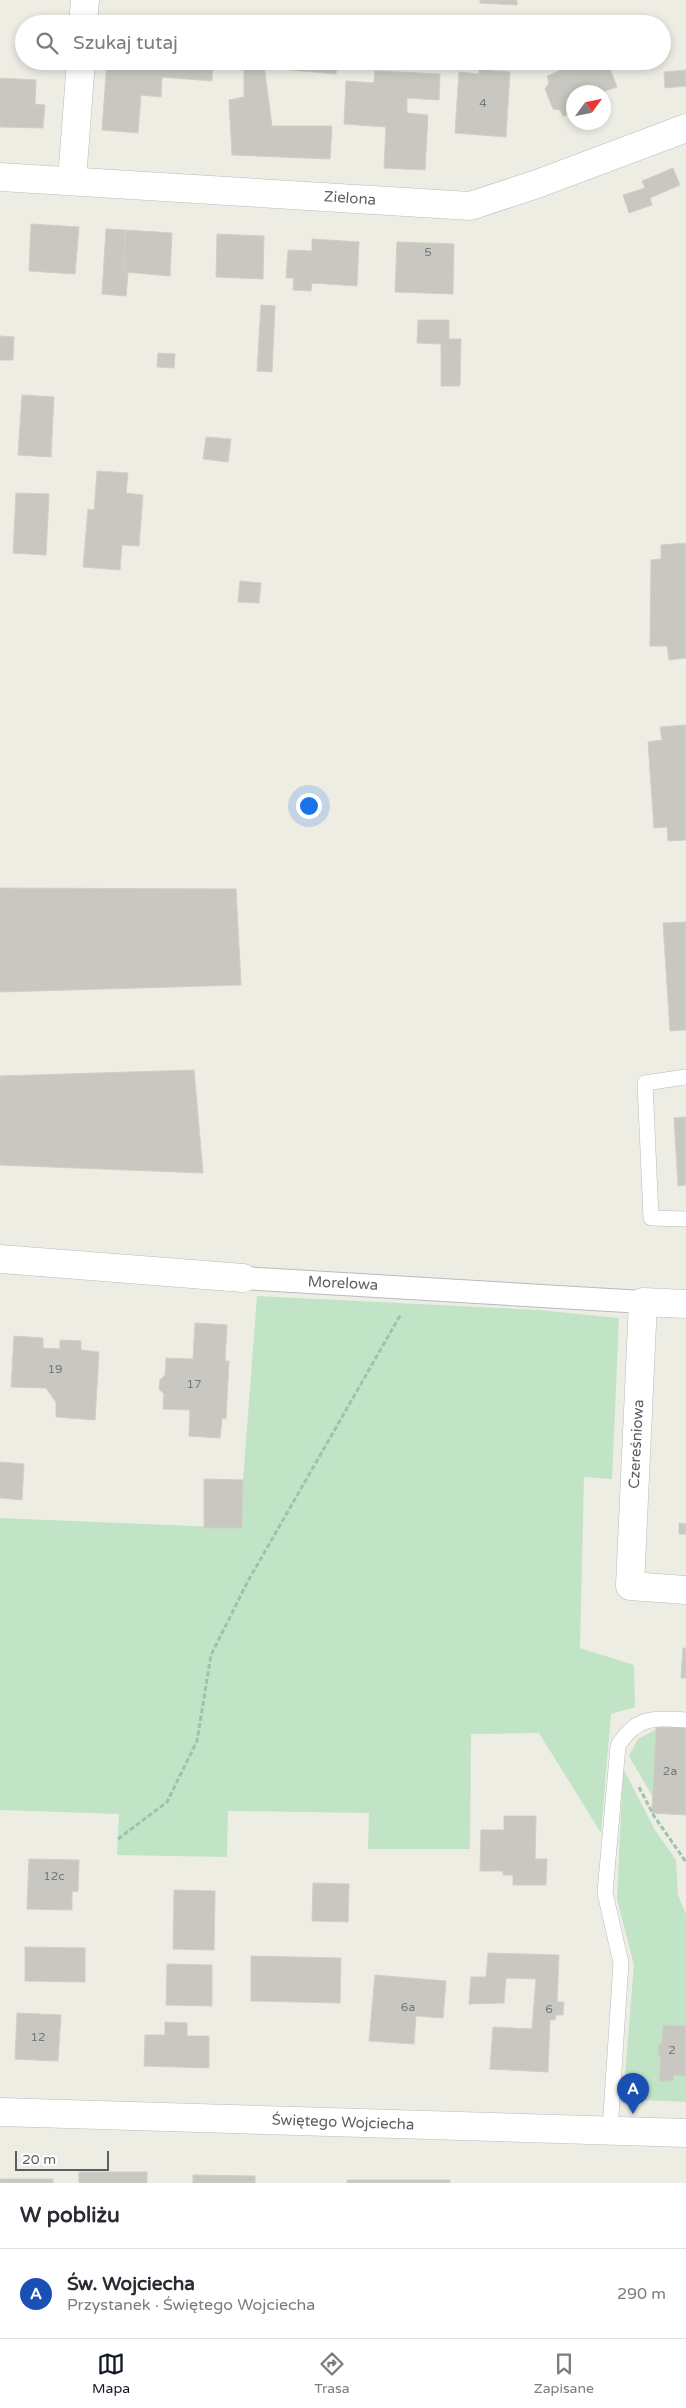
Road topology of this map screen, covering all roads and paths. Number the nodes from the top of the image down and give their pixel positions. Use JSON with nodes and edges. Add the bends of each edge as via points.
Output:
{"nodes":[{"id":1,"x":85,"y":0,"type":"edge"},
{"id":2,"x":84,"y":15,"type":"edge"},
{"id":3,"x":79,"y":70,"type":"edge"},
{"id":4,"x":686,"y":128,"type":"edge"},
{"id":5,"x":0,"y":177,"type":"edge"},
{"id":6,"x":72,"y":180,"type":"junction"},
{"id":7,"x":686,"y":1077,"type":"edge"},
{"id":8,"x":686,"y":1219,"type":"edge"},
{"id":9,"x":0,"y":1260,"type":"edge"},
{"id":10,"x":243,"y":1278,"type":"joint"},
{"id":11,"x":416,"y":1287,"type":"junction"},
{"id":12,"x":643,"y":1302,"type":"junction"},
{"id":13,"x":686,"y":1304,"type":"edge"},
{"id":14,"x":686,"y":1590,"type":"edge"},
{"id":15,"x":686,"y":1720,"type":"edge"},
{"id":16,"x":654,"y":1816,"type":"dead end"},
{"id":17,"x":118,"y":1839,"type":"dead end"},
{"id":18,"x":686,"y":1862,"type":"edge"},
{"id":19,"x":0,"y":2112,"type":"edge"},
{"id":20,"x":610,"y":2130,"type":"junction"},
{"id":21,"x":686,"y":2133,"type":"edge"}],
"edges":[{"from":1,"to":2,"type":"street"},
{"from":3,"to":6,"type":"street"},
{"from":4,"to":6,"type":"street","name":"Zielona","via":[[470,206]]},
{"from":5,"to":6,"type":"street","name":"Zielona"},
{"from":7,"to":8,"type":"lane","via":[[645,1083],[651,1218]]},
{"from":9,"to":10,"type":"street","name":"Morelowa"},
{"from":10,"to":11,"type":"street","name":"Morelowa"},
{"from":11,"to":12,"type":"street","name":"Morelowa"},
{"from":11,"to":17,"type":"path","via":[[248,1581],[211,1655],[197,1741],[166,1802]]},
{"from":12,"to":13,"type":"street","name":"Morelowa"},
{"from":12,"to":14,"type":"street","name":"Czereśniowa","via":[[630,1586]]},
{"from":15,"to":20,"type":"lane","via":[[656,1718],[638,1724],[627,1731],[618,1746],[605,1893],[621,1963]]},
{"from":16,"to":18,"type":"path"},
{"from":19,"to":20,"type":"street","name":"Świętego Wojciecha"},
{"from":20,"to":21,"type":"street","name":"Świętego Wojciecha"}]}
